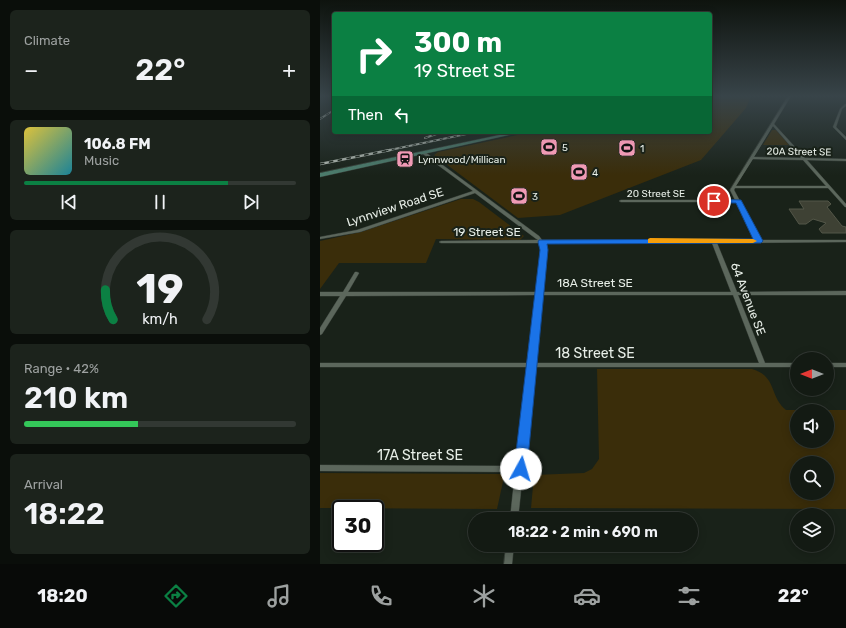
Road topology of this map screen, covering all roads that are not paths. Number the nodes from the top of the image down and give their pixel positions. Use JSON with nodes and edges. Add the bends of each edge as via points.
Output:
{"nodes":[{"id":1,"x":836,"y":122,"type":"edge"},
{"id":2,"x":773,"y":124,"type":"joint"},
{"id":3,"x":510,"y":134,"type":"edge"},
{"id":4,"x":846,"y":139,"type":"edge"},
{"id":5,"x":424,"y":152,"type":"junction"},
{"id":6,"x":752,"y":158,"type":"junction"},
{"id":7,"x":805,"y":159,"type":"junction"},
{"id":8,"x":846,"y":160,"type":"edge"},
{"id":9,"x":320,"y":175,"type":"edge"},
{"id":10,"x":734,"y":187,"type":"junction"},
{"id":11,"x":829,"y":187,"type":"junction"},
{"id":12,"x":475,"y":192,"type":"junction"},
{"id":13,"x":738,"y":201,"type":"junction"},
{"id":14,"x":621,"y":202,"type":"dead end"},
{"id":15,"x":846,"y":206,"type":"edge"},
{"id":16,"x":320,"y":238,"type":"edge"},
{"id":17,"x":714,"y":241,"type":"junction"},
{"id":18,"x":758,"y":241,"type":"junction"},
{"id":19,"x":846,"y":241,"type":"edge"},
{"id":20,"x":441,"y":242,"type":"dead end"},
{"id":21,"x":542,"y":242,"type":"junction"},
{"id":22,"x":357,"y":273,"type":"dead end"},
{"id":23,"x":540,"y":293,"type":"junction"},
{"id":24,"x":734,"y":293,"type":"junction"},
{"id":25,"x":846,"y":293,"type":"edge"},
{"id":26,"x":320,"y":294,"type":"edge"},
{"id":27,"x":344,"y":294,"type":"junction"},
{"id":28,"x":320,"y":333,"type":"edge"},
{"id":29,"x":320,"y":365,"type":"edge"},
{"id":30,"x":532,"y":365,"type":"junction"},
{"id":31,"x":763,"y":365,"type":"junction"},
{"id":32,"x":790,"y":365,"type":"edge"},
{"id":33,"x":834,"y":365,"type":"edge"},
{"id":34,"x":846,"y":365,"type":"edge"},
{"id":35,"x":320,"y":468,"type":"edge"},
{"id":36,"x":521,"y":469,"type":"junction"},
{"id":37,"x":515,"y":512,"type":"edge"},
{"id":38,"x":509,"y":552,"type":"edge"},
{"id":39,"x":508,"y":564,"type":"edge"}],
"edges":[{"from":1,"to":4,"type":"street","via":[[834,127]]},
{"from":2,"to":6,"type":"street"},
{"from":2,"to":7,"type":"street"},
{"from":3,"to":5,"type":"street"},
{"from":5,"to":9,"type":"street"},
{"from":5,"to":12,"type":"street"},
{"from":6,"to":7,"type":"street","name":"20A Street SE"},
{"from":6,"to":10,"type":"street"},
{"from":7,"to":8,"type":"street","name":"20A Street SE"},
{"from":7,"to":11,"type":"street"},
{"from":10,"to":11,"type":"street"},
{"from":10,"to":13,"type":"street","via":[[732,190]]},
{"from":11,"to":15,"type":"street"},
{"from":12,"to":16,"type":"street","name":"Lynnview Road SE","via":[[358,231]]},
{"from":12,"to":21,"type":"street"},
{"from":13,"to":14,"type":"street","name":"20 Street SE"},
{"from":13,"to":18,"type":"street"},
{"from":17,"to":18,"type":"street","name":"19 Street SE"},
{"from":17,"to":21,"type":"street","name":"19 Street SE"},
{"from":17,"to":24,"type":"street","name":"64 Avenue SE"},
{"from":18,"to":19,"type":"street","name":"19 Street SE"},
{"from":20,"to":21,"type":"street","name":"19 Street SE"},
{"from":21,"to":23,"type":"street","via":[[544,250]]},
{"from":22,"to":27,"type":"street"},
{"from":23,"to":24,"type":"street","name":"18A Street SE"},
{"from":23,"to":27,"type":"street","name":"18A Street SE"},
{"from":23,"to":30,"type":"street"},
{"from":24,"to":25,"type":"street","name":"18A Street SE"},
{"from":24,"to":31,"type":"street","name":"64 Avenue SE"},
{"from":26,"to":27,"type":"street","name":"18A Street SE"},
{"from":27,"to":28,"type":"street"},
{"from":29,"to":30,"type":"street","name":"18 Street SE"},
{"from":30,"to":31,"type":"street","name":"18 Street SE"},
{"from":30,"to":36,"type":"street"},
{"from":31,"to":32,"type":"street","name":"18 Street SE"},
{"from":33,"to":34,"type":"street"},
{"from":35,"to":36,"type":"street","name":"17A Street SE"},
{"from":36,"to":37,"type":"street"},
{"from":38,"to":39,"type":"street"}]}
